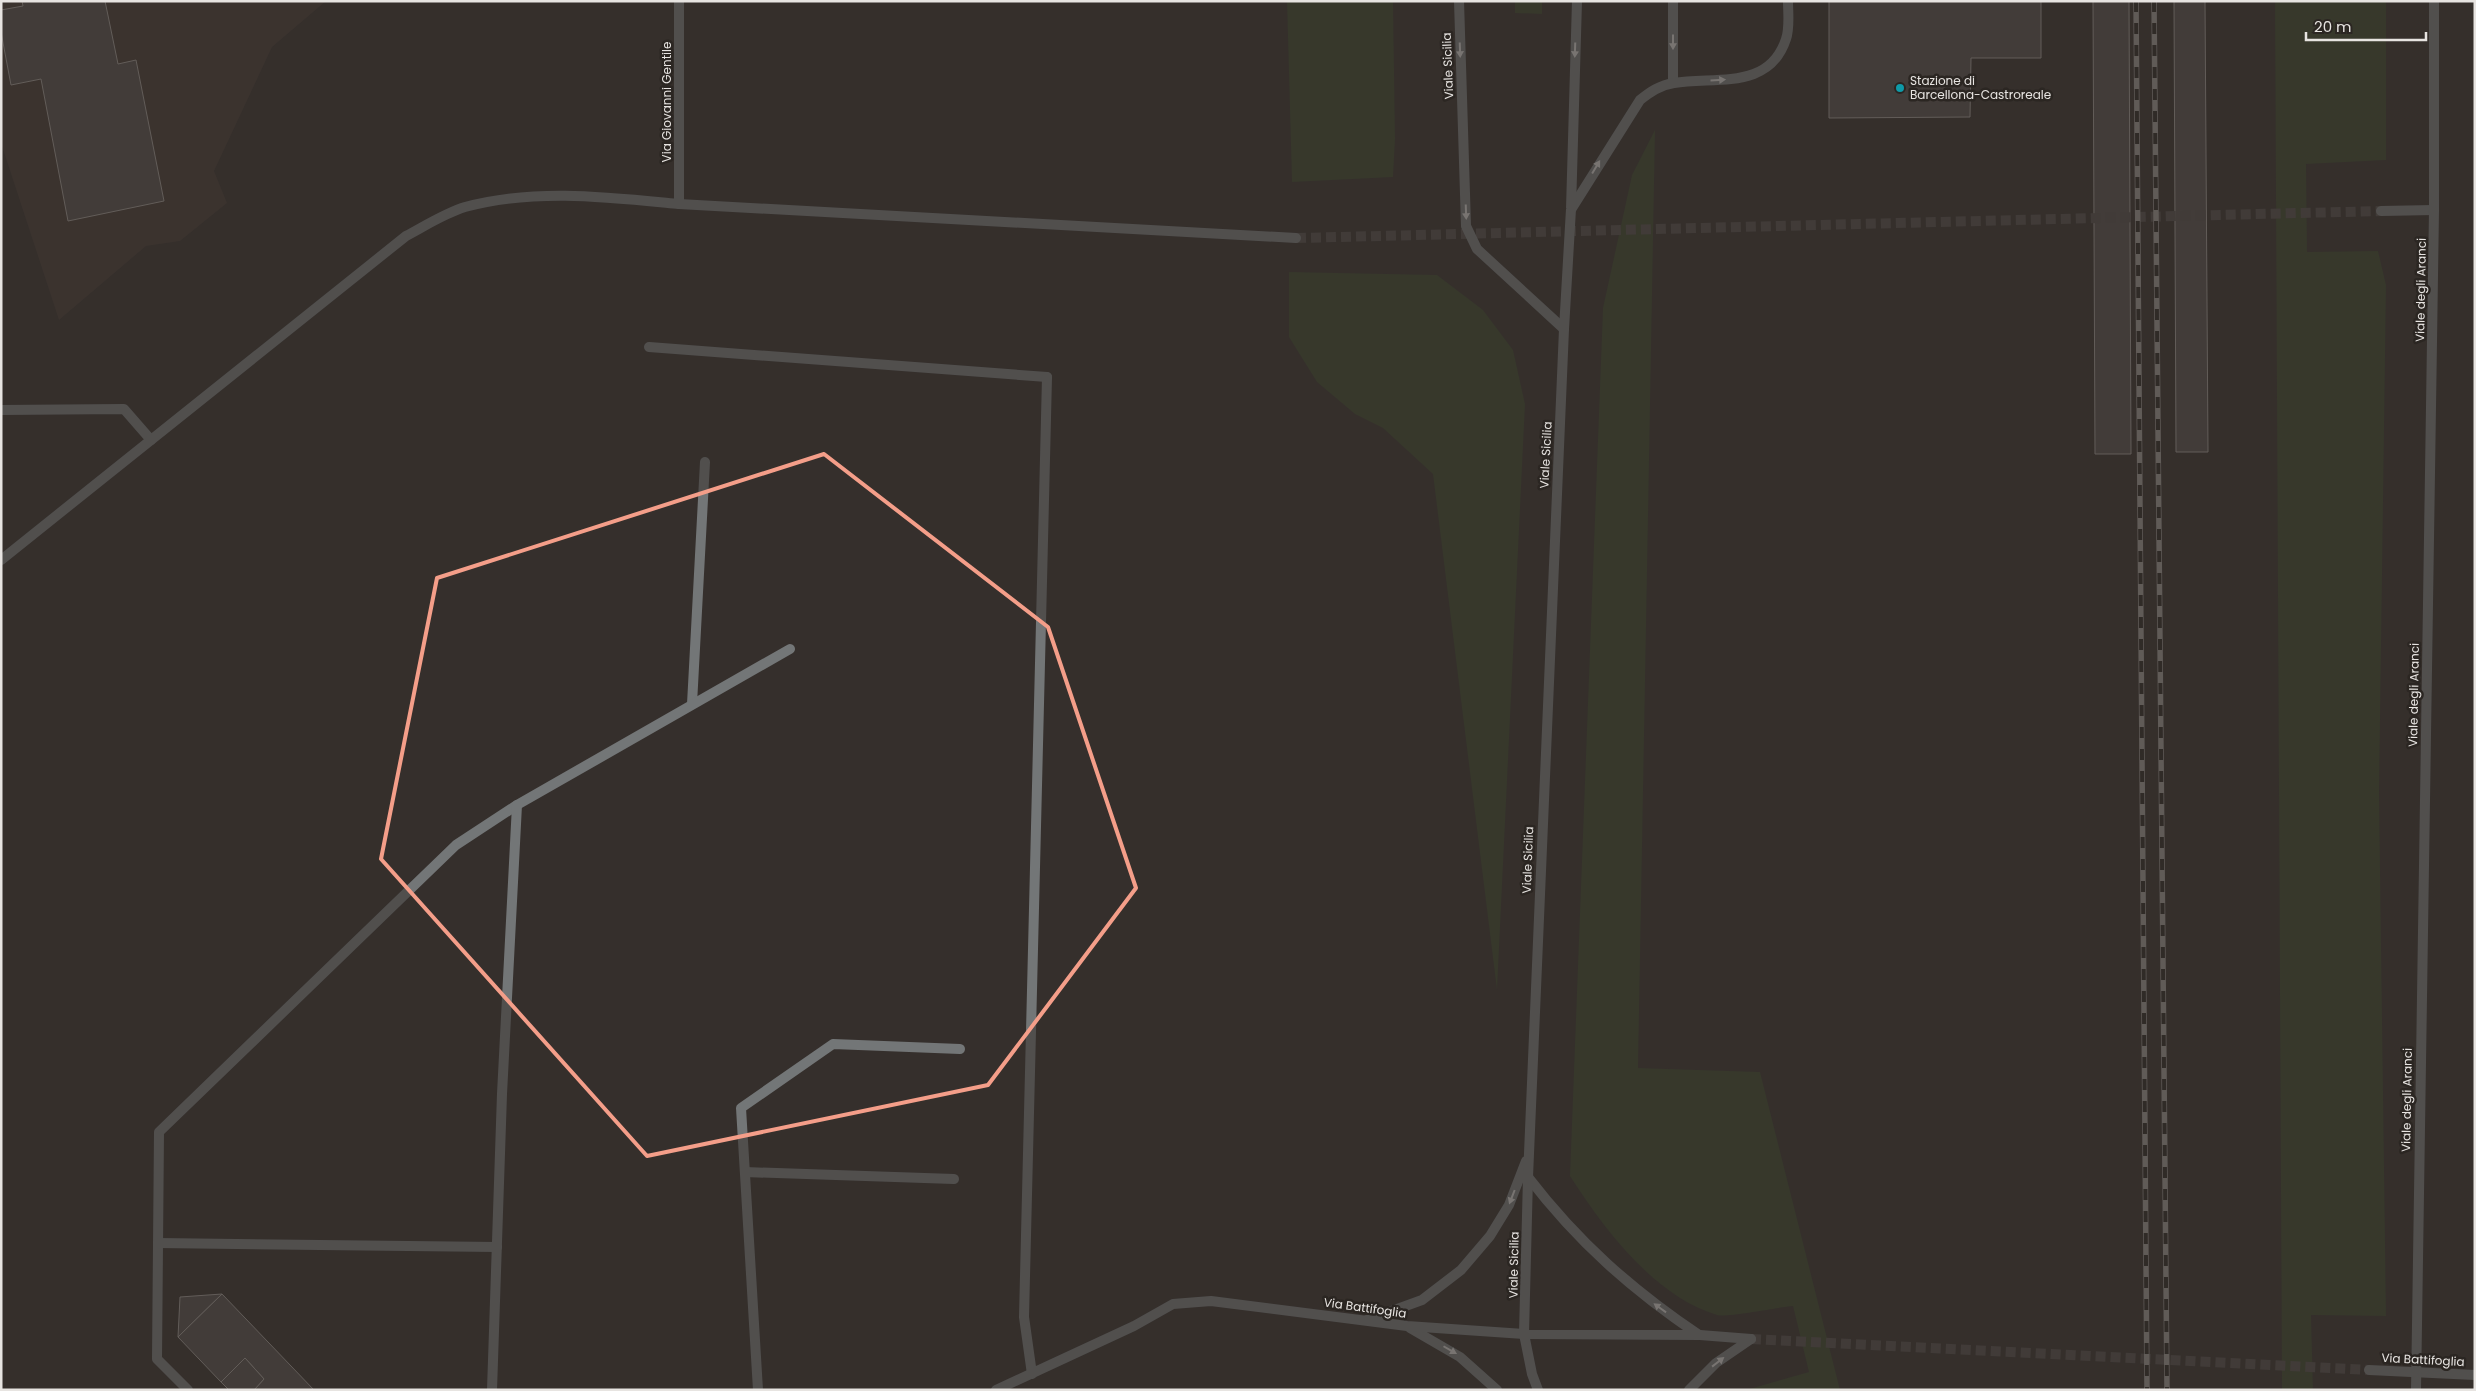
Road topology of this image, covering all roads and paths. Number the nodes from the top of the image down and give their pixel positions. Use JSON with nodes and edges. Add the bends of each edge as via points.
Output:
{"nodes":[{"id":1,"x":679,"y":1,"type":"edge"},
{"id":2,"x":1459,"y":1,"type":"edge"},
{"id":3,"x":1577,"y":1,"type":"edge"},
{"id":4,"x":1673,"y":1,"type":"edge"},
{"id":5,"x":1788,"y":1,"type":"edge"},
{"id":6,"x":2434,"y":1,"type":"edge"},
{"id":7,"x":1673,"y":83,"type":"junction"},
{"id":8,"x":679,"y":204,"type":"junction"},
{"id":9,"x":1571,"y":209,"type":"junction"},
{"id":10,"x":2434,"y":210,"type":"junction"},
{"id":11,"x":2381,"y":211,"type":"tunnel mouth"},
{"id":12,"x":1296,"y":238,"type":"tunnel mouth"},
{"id":13,"x":1564,"y":329,"type":"junction"},
{"id":14,"x":649,"y":348,"type":"dead end"},
{"id":15,"x":1,"y":410,"type":"edge"},
{"id":16,"x":151,"y":440,"type":"junction"},
{"id":17,"x":705,"y":462,"type":"dead end"},
{"id":18,"x":1,"y":560,"type":"edge"},
{"id":19,"x":790,"y":649,"type":"dead end"},
{"id":20,"x":692,"y":704,"type":"junction"},
{"id":21,"x":517,"y":805,"type":"junction"},
{"id":22,"x":960,"y":1049,"type":"dead end"},
{"id":23,"x":1530,"y":1151,"type":"junction"},
{"id":24,"x":745,"y":1172,"type":"junction"},
{"id":25,"x":1528,"y":1177,"type":"junction"},
{"id":26,"x":954,"y":1179,"type":"dead end"},
{"id":27,"x":158,"y":1243,"type":"junction"},
{"id":28,"x":497,"y":1247,"type":"junction"},
{"id":29,"x":1366,"y":1320,"type":"junction"},
{"id":30,"x":1407,"y":1326,"type":"junction"},
{"id":31,"x":1524,"y":1334,"type":"junction"},
{"id":32,"x":1700,"y":1335,"type":"junction"},
{"id":33,"x":2369,"y":1370,"type":"tunnel mouth"},
{"id":34,"x":2416,"y":1372,"type":"junction"},
{"id":35,"x":1032,"y":1374,"type":"junction"},
{"id":36,"x":2475,"y":1375,"type":"edge"},
{"id":37,"x":188,"y":1390,"type":"edge"},
{"id":38,"x":492,"y":1390,"type":"edge"},
{"id":39,"x":758,"y":1390,"type":"edge"},
{"id":40,"x":996,"y":1390,"type":"edge"},
{"id":41,"x":1497,"y":1390,"type":"edge"},
{"id":42,"x":1538,"y":1390,"type":"edge"},
{"id":43,"x":1689,"y":1390,"type":"edge"},
{"id":44,"x":2416,"y":1390,"type":"edge"}],
"edges":[{"from":1,"to":8,"type":"street","name":"Via Giovanni Gentile"},
{"from":2,"to":13,"type":"street","name":"Viale Sicilia","one_way":true,"via":[[1466,226],[1477,249]]},
{"from":3,"to":9,"type":"street","name":"Viale Sicilia","one_way":true},
{"from":4,"to":7,"type":"street","one_way":true},
{"from":7,"to":5,"type":"street","name":"Viale Sicilia","one_way":true,"via":[[1749,77],[1766,68],[1779,55],[1786,38]]},
{"from":6,"to":10,"type":"street","name":"Viale degli Aranci"},
{"from":9,"to":7,"type":"street","name":"Viale Sicilia","one_way":true,"via":[[1640,100],[1655,89]]},
{"from":8,"to":12,"type":"street"},
{"from":8,"to":16,"type":"street","via":[[595,196],[525,196],[464,208],[406,236]]},
{"from":9,"to":13,"type":"street","name":"Viale Sicilia"},
{"from":10,"to":11,"type":"street"},
{"from":10,"to":34,"type":"street","name":"Viale degli Aranci"},
{"from":13,"to":23,"type":"street","name":"Viale Sicilia"},
{"from":14,"to":35,"type":"street","via":[[1047,377],[1024,1317]]},
{"from":15,"to":16,"type":"street","via":[[124,409]]},
{"from":16,"to":18,"type":"street"},
{"from":17,"to":20,"type":"street"},
{"from":19,"to":20,"type":"street"},
{"from":20,"to":21,"type":"street"},
{"from":21,"to":27,"type":"street","via":[[456,845],[159,1132]]},
{"from":21,"to":28,"type":"street"},
{"from":22,"to":24,"type":"street","via":[[833,1044],[741,1108]]},
{"from":23,"to":25,"type":"street","name":"Viale Sicilia"},
{"from":23,"to":29,"type":"street","one_way":true,"via":[[1509,1205],[1490,1236],[1461,1270],[1422,1300]]},
{"from":24,"to":26,"type":"street"},
{"from":24,"to":39,"type":"street"},
{"from":25,"to":31,"type":"street","name":"Viale Sicilia"},
{"from":32,"to":25,"type":"street","one_way":true,"via":[[1660,1309],[1594,1253],[1555,1212]]},
{"from":27,"to":28,"type":"street"},
{"from":27,"to":37,"type":"street","via":[[157,1359]]},
{"from":28,"to":38,"type":"street"},
{"from":29,"to":30,"type":"street","name":"Via Battifoglia"},
{"from":29,"to":35,"type":"street","name":"Via Battifoglia","via":[[1211,1300],[1173,1304]]},
{"from":30,"to":31,"type":"street","name":"Via Battifoglia"},
{"from":30,"to":41,"type":"street","one_way":true,"via":[[1460,1357]]},
{"from":31,"to":32,"type":"street","name":"Via Battifoglia"},
{"from":31,"to":42,"type":"street","name":"Viale Sicilia"},
{"from":43,"to":32,"type":"street","name":"Via Battifoglia","one_way":true,"via":[[1716,1364],[1751,1339]]},
{"from":33,"to":34,"type":"street","name":"Via Battifoglia"},
{"from":34,"to":36,"type":"street","name":"Via Battifoglia"},
{"from":34,"to":44,"type":"street","name":"Viale degli Aranci"},
{"from":35,"to":40,"type":"street","name":"Via Battifoglia"}]}
